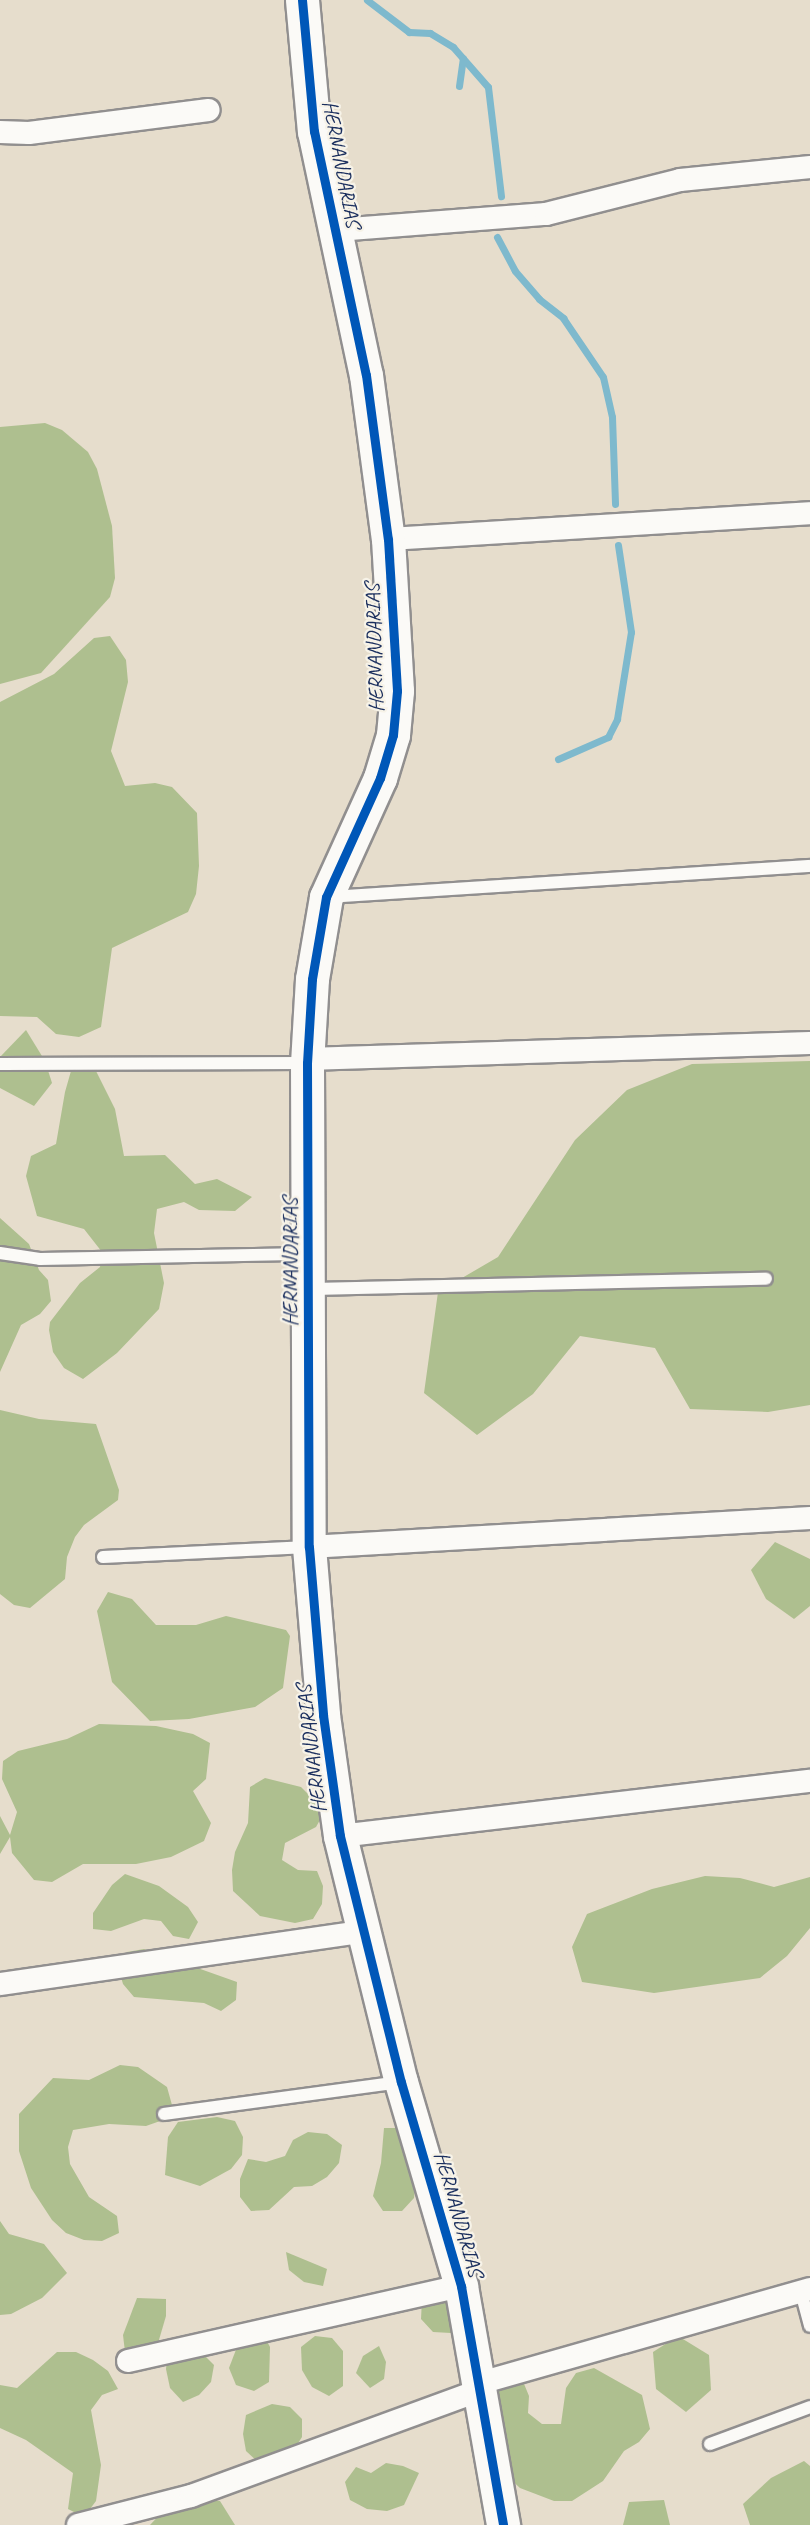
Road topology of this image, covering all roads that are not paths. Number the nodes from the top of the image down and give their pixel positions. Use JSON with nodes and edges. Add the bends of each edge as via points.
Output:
{"nodes":[{"id":1,"x":302,"y":0,"type":"edge"},
{"id":2,"x":209,"y":110,"type":"dead end"},
{"id":3,"x":0,"y":132,"type":"edge"},
{"id":4,"x":810,"y":167,"type":"edge"},
{"id":5,"x":337,"y":230,"type":"junction"},
{"id":6,"x":810,"y":513,"type":"edge"},
{"id":7,"x":388,"y":539,"type":"junction"},
{"id":8,"x":810,"y":866,"type":"edge"},
{"id":9,"x":326,"y":897,"type":"junction"},
{"id":10,"x":810,"y":1043,"type":"edge"},
{"id":11,"x":307,"y":1061,"type":"junction"},
{"id":12,"x":0,"y":1064,"type":"edge"},
{"id":13,"x":0,"y":1253,"type":"edge"},
{"id":14,"x":308,"y":1254,"type":"junction"},
{"id":15,"x":766,"y":1279,"type":"dead end"},
{"id":16,"x":308,"y":1289,"type":"junction"},
{"id":17,"x":810,"y":1518,"type":"edge"},
{"id":18,"x":309,"y":1547,"type":"junction"},
{"id":19,"x":103,"y":1557,"type":"dead end"},
{"id":20,"x":810,"y":1781,"type":"edge"},
{"id":21,"x":340,"y":1836,"type":"junction"},
{"id":22,"x":362,"y":1932,"type":"junction"},
{"id":23,"x":0,"y":1984,"type":"edge"},
{"id":24,"x":401,"y":2082,"type":"junction"},
{"id":25,"x":164,"y":2114,"type":"dead end"},
{"id":26,"x":461,"y":2286,"type":"junction"},
{"id":27,"x":805,"y":2291,"type":"edge"},
{"id":28,"x":810,"y":2326,"type":"edge"},
{"id":29,"x":128,"y":2361,"type":"dead end"},
{"id":30,"x":480,"y":2387,"type":"junction"},
{"id":31,"x":810,"y":2407,"type":"edge"},
{"id":32,"x":710,"y":2444,"type":"dead end"},
{"id":33,"x":78,"y":2525,"type":"edge"},
{"id":34,"x":503,"y":2525,"type":"edge"}],
"edges":[{"from":1,"to":5,"type":"street","name":"HERNANDARIAS","via":[[314,131]]},
{"from":2,"to":3,"type":"street","via":[[29,132]]},
{"from":4,"to":5,"type":"street","via":[[680,180],[546,214]]},
{"from":5,"to":7,"type":"street","name":"HERNANDARIAS","via":[[366,375]]},
{"from":6,"to":7,"type":"street"},
{"from":7,"to":9,"type":"street","name":"HERNANDARIAS","via":[[397,691],[393,735],[380,778]]},
{"from":8,"to":9,"type":"lane"},
{"from":9,"to":11,"type":"street","name":"HERNANDARIAS","via":[[312,980]]},
{"from":10,"to":11,"type":"street"},
{"from":11,"to":12,"type":"lane"},
{"from":11,"to":14,"type":"street","name":"HERNANDARIAS"},
{"from":13,"to":14,"type":"lane","via":[[40,1259]]},
{"from":14,"to":16,"type":"street","name":"HERNANDARIAS"},
{"from":15,"to":16,"type":"lane"},
{"from":16,"to":18,"type":"street","name":"HERNANDARIAS"},
{"from":17,"to":18,"type":"street"},
{"from":18,"to":19,"type":"lane"},
{"from":18,"to":21,"type":"street","name":"HERNANDARIAS","via":[[323,1715]]},
{"from":20,"to":21,"type":"street"},
{"from":21,"to":22,"type":"street","name":"HERNANDARIAS"},
{"from":22,"to":23,"type":"street"},
{"from":22,"to":24,"type":"street","name":"HERNANDARIAS"},
{"from":24,"to":25,"type":"lane"},
{"from":24,"to":26,"type":"street","name":"HERNANDARIAS"},
{"from":26,"to":29,"type":"street"},
{"from":26,"to":30,"type":"street","name":"HERNANDARIAS"},
{"from":27,"to":28,"type":"lane"},
{"from":27,"to":30,"type":"street"},
{"from":30,"to":33,"type":"street","via":[[190,2496]]},
{"from":30,"to":34,"type":"street","name":"HERNANDARIAS"},
{"from":31,"to":32,"type":"lane"}]}
